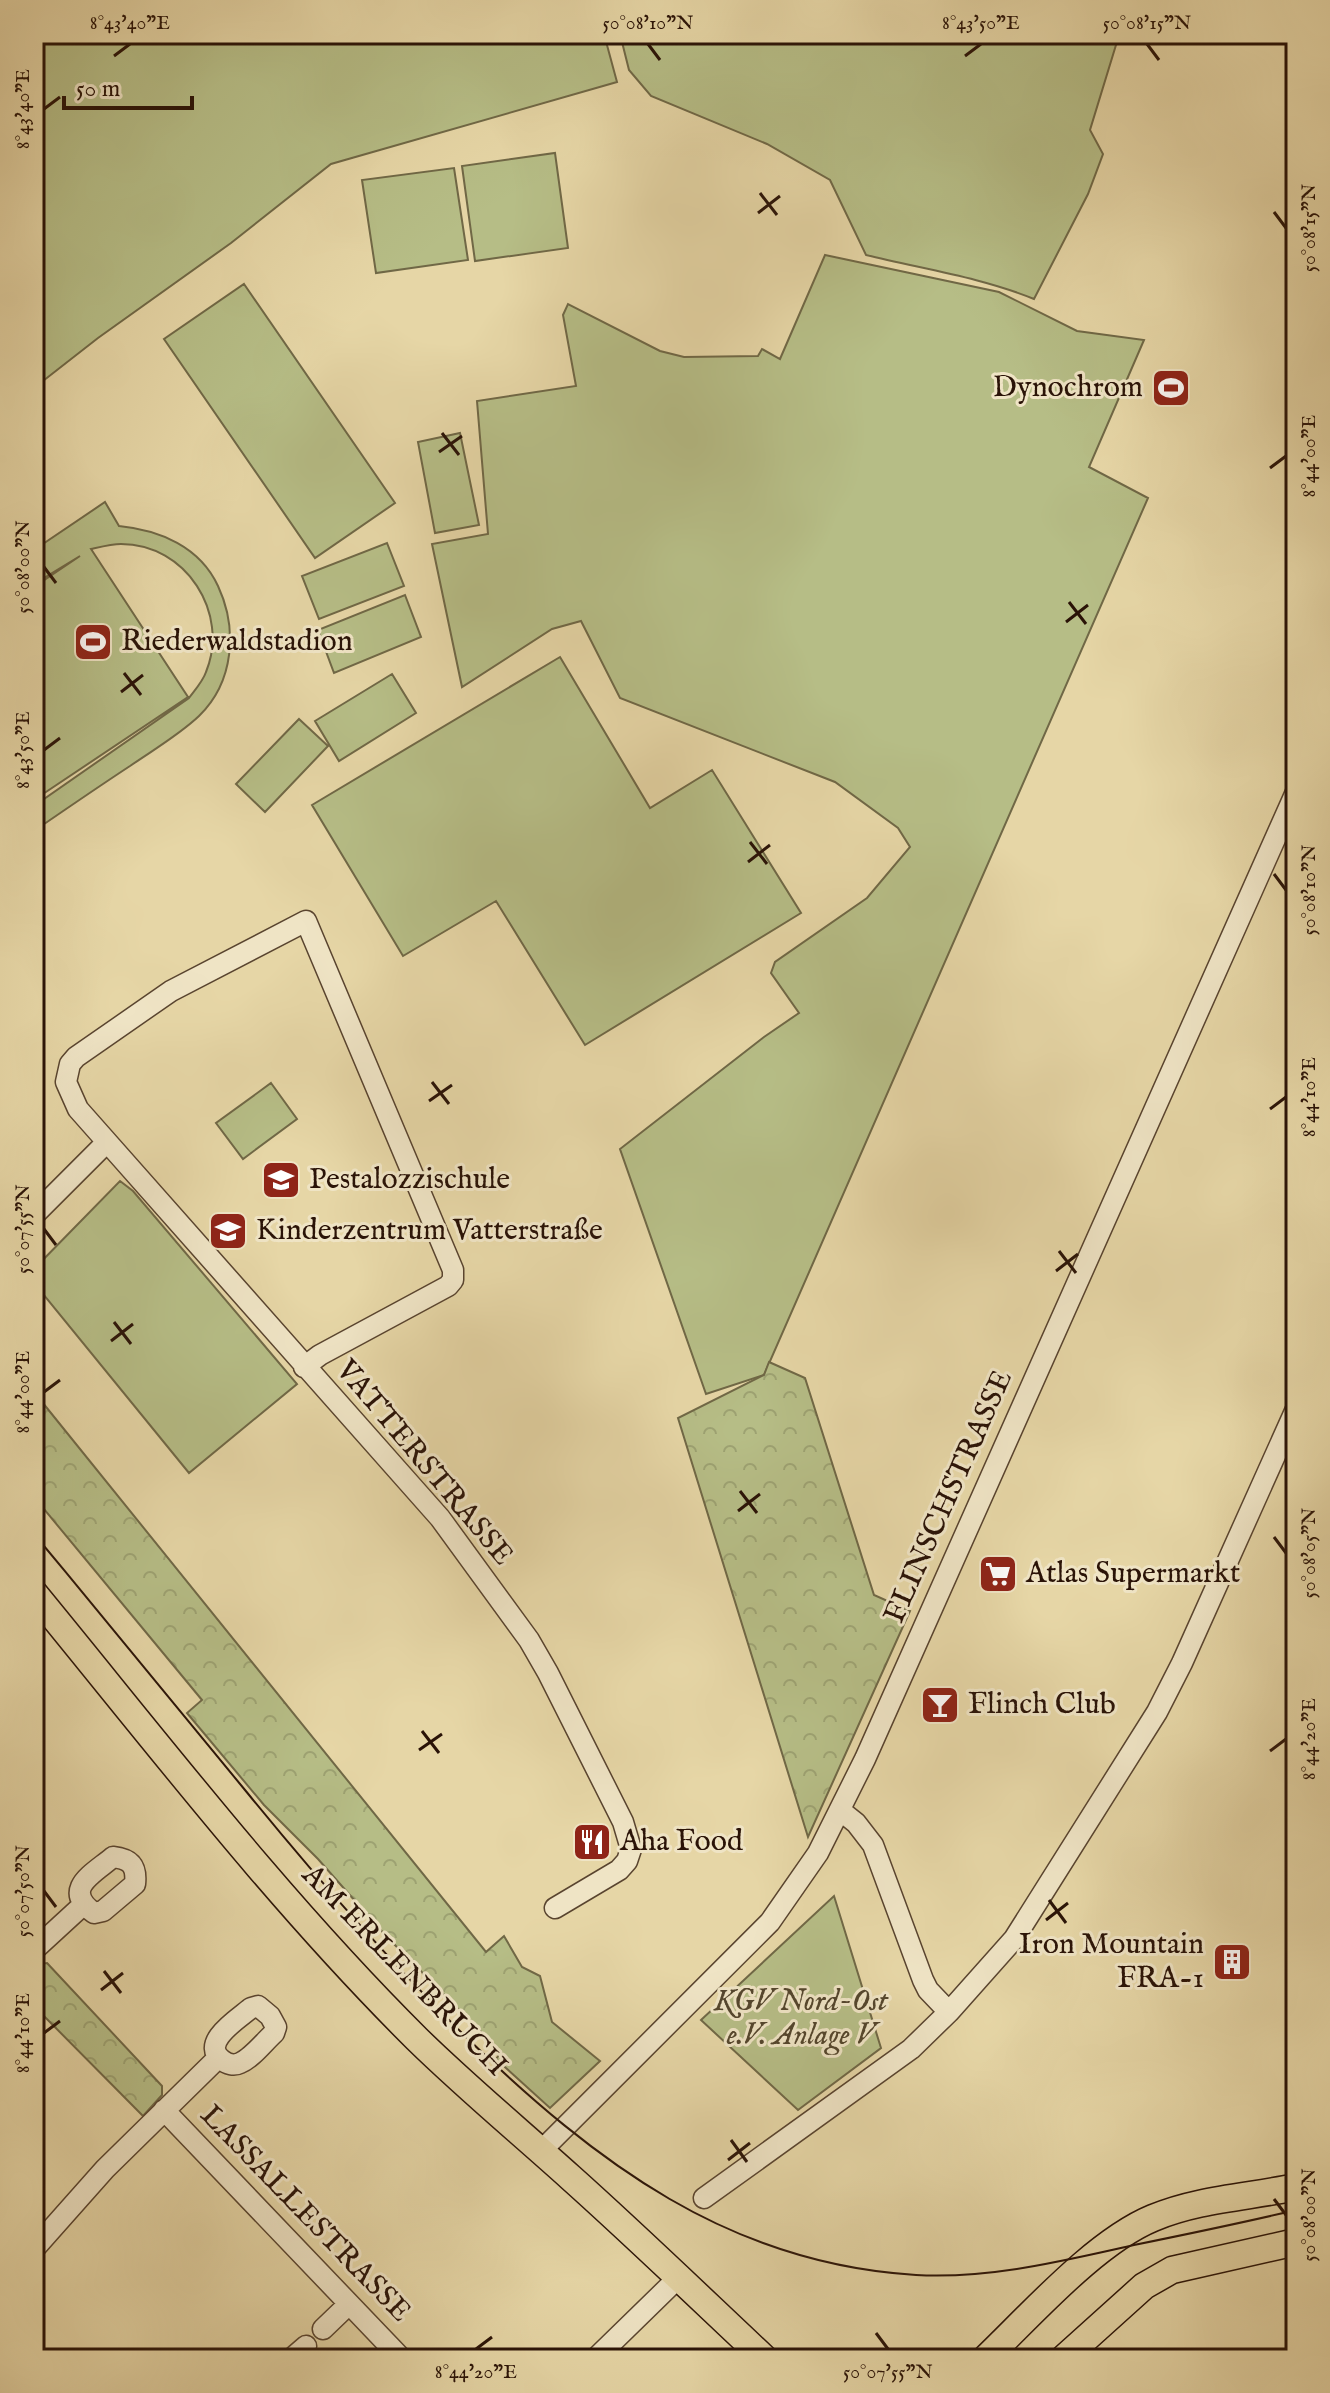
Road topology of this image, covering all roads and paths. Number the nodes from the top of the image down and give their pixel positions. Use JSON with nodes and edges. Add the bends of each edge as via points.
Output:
{"nodes":[{"id":1,"x":1296,"y":792,"type":"edge"},
{"id":2,"x":107,"y":1142,"type":"junction"},
{"id":3,"x":34,"y":1215,"type":"edge"},
{"id":4,"x":304,"y":1367,"type":"junction"},
{"id":5,"x":1296,"y":1409,"type":"edge"},
{"id":6,"x":34,"y":1593,"type":"edge"},
{"id":7,"x":841,"y":1811,"type":"junction"},
{"id":8,"x":83,"y":1905,"type":"dead end"},
{"id":9,"x":555,"y":1908,"type":"dead end"},
{"id":10,"x":38,"y":1939,"type":"edge"},
{"id":11,"x":949,"y":2012,"type":"junction"},
{"id":12,"x":218,"y":2058,"type":"dead end"},
{"id":13,"x":164,"y":2110,"type":"junction"},
{"id":14,"x":541,"y":2151,"type":"junction"},
{"id":15,"x":1296,"y":2187,"type":"edge"},
{"id":16,"x":704,"y":2198,"type":"dead end"},
{"id":17,"x":1296,"y":2242,"type":"edge"},
{"id":18,"x":34,"y":2249,"type":"edge"},
{"id":19,"x":678,"y":2278,"type":"junction"},
{"id":20,"x":349,"y":2304,"type":"junction"},
{"id":21,"x":323,"y":2329,"type":"dead end"},
{"id":22,"x":991,"y":2356,"type":"edge"},
{"id":23,"x":402,"y":2359,"type":"edge"},
{"id":24,"x":595,"y":2359,"type":"edge"},
{"id":25,"x":765,"y":2359,"type":"edge"},
{"id":26,"x":1063,"y":2359,"type":"edge"}],
"edges":[{"from":1,"to":7,"type":"street","name":"FLINSCHSTRASSE"},
{"from":2,"to":3,"type":"street"},
{"from":2,"to":4,"type":"street","name":"VATTERSTRASSE"},
{"from":2,"to":4,"type":"street","name":"VATTERSTRASSE","via":[[68,1091],[67,1072],[76,1057],[171,991],[306,921],[453,1280]]},
{"from":4,"to":9,"type":"street","name":"VATTERSTRASSE","via":[[440,1518],[529,1640],[623,1822],[631,1849],[627,1861]]},
{"from":5,"to":11,"type":"street","via":[[1157,1712],[1014,1939]]},
{"from":6,"to":14,"type":"main road","name":"AM ERLENBRUCH","via":[[318,1935],[417,2038]]},
{"from":7,"to":11,"type":"street","via":[[873,1845],[923,1980]]},
{"from":7,"to":14,"type":"street","name":"FLINSCHSTRASSE","via":[[770,1922]]},
{"from":8,"to":10,"type":"street"},
{"from":11,"to":16,"type":"street","via":[[897,2060]]},
{"from":12,"to":13,"type":"street"},
{"from":13,"to":18,"type":"street"},
{"from":13,"to":20,"type":"street","name":"LASSALLESTRASSE"},
{"from":14,"to":19,"type":"main road","name":"AM ERLENBRUCH"},
{"from":15,"to":22,"type":"main road","via":[[1202,2204],[1132,2229],[1081,2266]]},
{"from":17,"to":26,"type":"main road","via":[[1172,2270],[1144,2286]]},
{"from":19,"to":24,"type":"street"},
{"from":19,"to":25,"type":"main road","name":"AM ERLENBRUCH"},
{"from":20,"to":21,"type":"street"},
{"from":20,"to":23,"type":"street","name":"LASSALLESTRASSE"}]}
